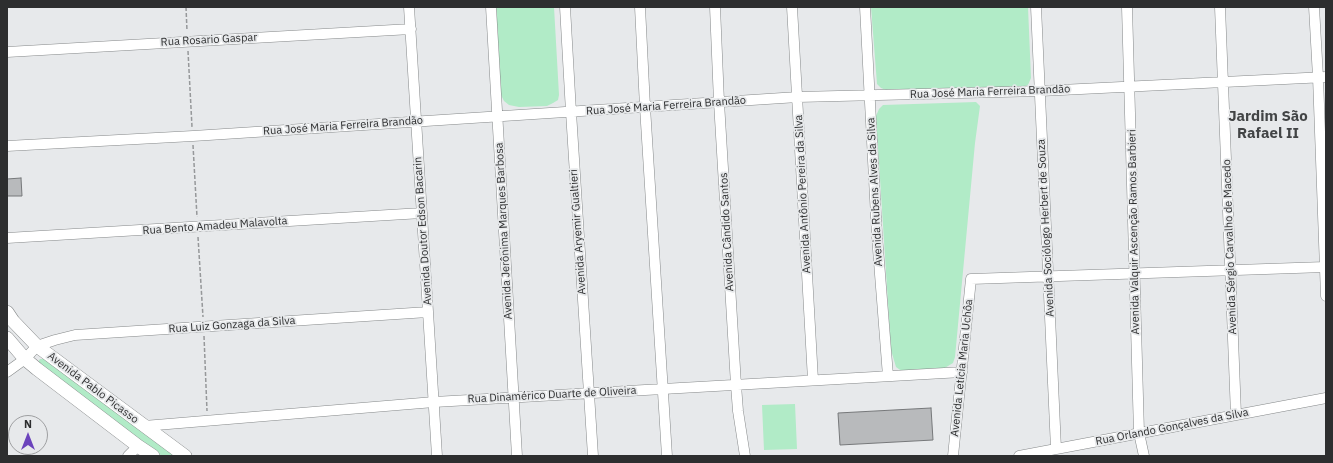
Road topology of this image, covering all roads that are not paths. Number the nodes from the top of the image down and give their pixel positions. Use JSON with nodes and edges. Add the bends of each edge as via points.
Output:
{"nodes":[{"id":1,"x":409,"y":7,"type":"edge"},
{"id":2,"x":491,"y":7,"type":"edge"},
{"id":3,"x":565,"y":7,"type":"edge"},
{"id":4,"x":640,"y":7,"type":"edge"},
{"id":5,"x":715,"y":7,"type":"edge"},
{"id":6,"x":792,"y":7,"type":"edge"},
{"id":7,"x":865,"y":7,"type":"edge"},
{"id":8,"x":1036,"y":7,"type":"edge"},
{"id":9,"x":1128,"y":7,"type":"edge"},
{"id":10,"x":1220,"y":7,"type":"edge"},
{"id":11,"x":1314,"y":7,"type":"edge"},
{"id":12,"x":411,"y":29,"type":"junction"},
{"id":13,"x":7,"y":52,"type":"edge"},
{"id":14,"x":1322,"y":77,"type":"edge"},
{"id":15,"x":1224,"y":82,"type":"junction"},
{"id":16,"x":1130,"y":86,"type":"junction"},
{"id":17,"x":1040,"y":91,"type":"junction"},
{"id":18,"x":870,"y":96,"type":"junction"},
{"id":19,"x":798,"y":97,"type":"junction"},
{"id":20,"x":719,"y":102,"type":"junction"},
{"id":21,"x":645,"y":107,"type":"junction"},
{"id":22,"x":571,"y":112,"type":"junction"},
{"id":23,"x":497,"y":117,"type":"junction"},
{"id":24,"x":417,"y":122,"type":"junction"},
{"id":25,"x":7,"y":146,"type":"edge"},
{"id":26,"x":422,"y":213,"type":"junction"},
{"id":27,"x":7,"y":239,"type":"edge"},
{"id":28,"x":1325,"y":267,"type":"junction"},
{"id":29,"x":1231,"y":270,"type":"junction"},
{"id":30,"x":1135,"y":273,"type":"junction"},
{"id":31,"x":1048,"y":276,"type":"junction"},
{"id":32,"x":1326,"y":296,"type":"edge"},
{"id":33,"x":7,"y":312,"type":"edge"},
{"id":34,"x":428,"y":312,"type":"junction"},
{"id":35,"x":7,"y":338,"type":"edge"},
{"id":36,"x":37,"y":346,"type":"junction"},
{"id":37,"x":25,"y":359,"type":"junction"},
{"id":38,"x":7,"y":372,"type":"edge"},
{"id":39,"x":962,"y":372,"type":"junction"},
{"id":40,"x":888,"y":376,"type":"junction"},
{"id":41,"x":813,"y":380,"type":"junction"},
{"id":42,"x":736,"y":385,"type":"junction"},
{"id":43,"x":663,"y":389,"type":"junction"},
{"id":44,"x":589,"y":393,"type":"junction"},
{"id":45,"x":514,"y":397,"type":"junction"},
{"id":46,"x":1326,"y":398,"type":"edge"},
{"id":47,"x":434,"y":402,"type":"junction"},
{"id":48,"x":1236,"y":415,"type":"junction"},
{"id":49,"x":144,"y":426,"type":"junction"},
{"id":50,"x":1139,"y":433,"type":"junction"},
{"id":51,"x":138,"y":446,"type":"junction"},
{"id":52,"x":1056,"y":449,"type":"junction"},
{"id":53,"x":128,"y":456,"type":"edge"},
{"id":54,"x":153,"y":456,"type":"edge"},
{"id":55,"x":185,"y":456,"type":"edge"},
{"id":56,"x":437,"y":456,"type":"edge"},
{"id":57,"x":517,"y":456,"type":"edge"},
{"id":58,"x":593,"y":456,"type":"edge"},
{"id":59,"x":667,"y":456,"type":"edge"},
{"id":60,"x":745,"y":456,"type":"edge"},
{"id":61,"x":953,"y":456,"type":"edge"},
{"id":62,"x":1019,"y":456,"type":"edge"},
{"id":63,"x":1144,"y":456,"type":"edge"}],
"edges":[{"from":1,"to":12,"type":"street","name":"Avenida Doutor Edson Bacarin"},
{"from":2,"to":23,"type":"street","name":"Avenida Jerônima Marques Barbosa"},
{"from":3,"to":22,"type":"street","name":"Avenida Aryemir Gualtieri"},
{"from":4,"to":21,"type":"street"},
{"from":5,"to":20,"type":"street","name":"Avenida Cândido Santos"},
{"from":6,"to":19,"type":"street","name":"Avenida Antônio Pereira da Silva"},
{"from":7,"to":18,"type":"street","name":"Avenida Rubens Alves da Silva"},
{"from":8,"to":17,"type":"street","name":"Avenida Sociólogo Herbert de Souza"},
{"from":9,"to":16,"type":"street","name":"Avenida Valquir Ascenção Ramos Barbieri"},
{"from":10,"to":15,"type":"street","name":"Avenida Sérgio Carvalho de Macedo"},
{"from":11,"to":14,"type":"street"},
{"from":12,"to":13,"type":"street","name":"Rua Rosario Gaspar"},
{"from":12,"to":24,"type":"street","name":"Avenida Doutor Edson Bacarin"},
{"from":14,"to":15,"type":"street","name":"Rua José Maria Ferreira Brandão"},
{"from":14,"to":28,"type":"street"},
{"from":15,"to":16,"type":"street","name":"Rua José Maria Ferreira Brandão"},
{"from":15,"to":29,"type":"street","name":"Avenida Sérgio Carvalho de Macedo"},
{"from":16,"to":17,"type":"street","name":"Rua José Maria Ferreira Brandão"},
{"from":16,"to":30,"type":"street","name":"Avenida Valquir Ascenção Ramos Barbieri"},
{"from":17,"to":18,"type":"street","name":"Rua José Maria Ferreira Brandão"},
{"from":17,"to":31,"type":"street","name":"Avenida Sociólogo Herbert de Souza"},
{"from":18,"to":19,"type":"street","name":"Rua José Maria Ferreira Brandão"},
{"from":18,"to":40,"type":"street","name":"Avenida Rubens Alves da Silva"},
{"from":19,"to":20,"type":"street","name":"Rua José Maria Ferreira Brandão"},
{"from":19,"to":41,"type":"street","name":"Avenida Antônio Pereira da Silva"},
{"from":20,"to":21,"type":"street","name":"Rua José Maria Ferreira Brandão"},
{"from":20,"to":42,"type":"street","name":"Avenida Cândido Santos"},
{"from":21,"to":22,"type":"street","name":"Rua José Maria Ferreira Brandão"},
{"from":21,"to":43,"type":"street"},
{"from":22,"to":23,"type":"street","name":"Rua José Maria Ferreira Brandão"},
{"from":22,"to":44,"type":"street","name":"Avenida Aryemir Gualtieri"},
{"from":23,"to":24,"type":"street","name":"Rua José Maria Ferreira Brandão"},
{"from":23,"to":45,"type":"street","name":"Avenida Jerônima Marques Barbosa"},
{"from":24,"to":25,"type":"street","name":"Rua José Maria Ferreira Brandão"},
{"from":24,"to":26,"type":"street","name":"Avenida Doutor Edson Bacarin"},
{"from":26,"to":27,"type":"street","name":"Rua Bento Amadeu Malavolta"},
{"from":26,"to":34,"type":"street","name":"Avenida Doutor Edson Bacarin"},
{"from":28,"to":29,"type":"street"},
{"from":28,"to":32,"type":"street"},
{"from":29,"to":30,"type":"street"},
{"from":29,"to":48,"type":"street","name":"Avenida Sérgio Carvalho de Macedo"},
{"from":30,"to":31,"type":"street"},
{"from":30,"to":50,"type":"street","name":"Avenida Valquir Ascenção Ramos Barbieri"},
{"from":31,"to":39,"type":"street","name":"Avenida Letícia Maria Uchôa","via":[[971,279]]},
{"from":31,"to":52,"type":"street","name":"Avenida Sociólogo Herbert de Souza"},
{"from":33,"to":36,"type":"main road","name":"Avenida Pablo Picasso"},
{"from":34,"to":36,"type":"street","name":"Rua Luiz Gonzaga da Silva","via":[[75,335]]},
{"from":34,"to":47,"type":"street","name":"Avenida Doutor Edson Bacarin"},
{"from":35,"to":37,"type":"main road","name":"Avenida Pablo Picasso"},
{"from":36,"to":37,"type":"street"},
{"from":36,"to":49,"type":"main road","name":"Avenida Pablo Picasso"},
{"from":37,"to":38,"type":"street"},
{"from":37,"to":51,"type":"main road","name":"Avenida Pablo Picasso"},
{"from":39,"to":40,"type":"street","name":"Rua Dinamérico Duarte de Oliveira"},
{"from":39,"to":61,"type":"street","name":"Avenida Letícia Maria Uchôa"},
{"from":40,"to":41,"type":"street","name":"Rua Dinamérico Duarte de Oliveira"},
{"from":41,"to":42,"type":"street","name":"Rua Dinamérico Duarte de Oliveira"},
{"from":42,"to":43,"type":"street","name":"Rua Dinamérico Duarte de Oliveira"},
{"from":42,"to":60,"type":"street","name":"Avenida Cândido Santos"},
{"from":43,"to":44,"type":"street","name":"Rua Dinamérico Duarte de Oliveira"},
{"from":43,"to":59,"type":"street"},
{"from":44,"to":45,"type":"street","name":"Rua Dinamérico Duarte de Oliveira"},
{"from":44,"to":58,"type":"street","name":"Avenida Aryemir Gualtieri"},
{"from":45,"to":47,"type":"street","name":"Rua Dinamérico Duarte de Oliveira"},
{"from":45,"to":57,"type":"street","name":"Avenida Jerônima Marques Barbosa"},
{"from":46,"to":48,"type":"street","name":"Rua Orlando Gonçalves da Silva"},
{"from":47,"to":49,"type":"street","name":"Rua Dinamérico Duarte de Oliveira"},
{"from":47,"to":56,"type":"street","name":"Avenida Doutor Edson Bacarin"},
{"from":48,"to":50,"type":"street","name":"Rua Orlando Gonçalves da Silva"},
{"from":49,"to":55,"type":"main road","name":"Avenida Pablo Picasso"},
{"from":50,"to":52,"type":"street","name":"Rua Orlando Gonçalves da Silva"},
{"from":50,"to":63,"type":"street","name":"Avenida Valquir Ascenção Ramos Barbieri"},
{"from":51,"to":53,"type":"street"},
{"from":51,"to":54,"type":"main road","name":"Avenida Pablo Picasso"},
{"from":52,"to":62,"type":"street","name":"Rua Orlando Gonçalves da Silva"}]}
